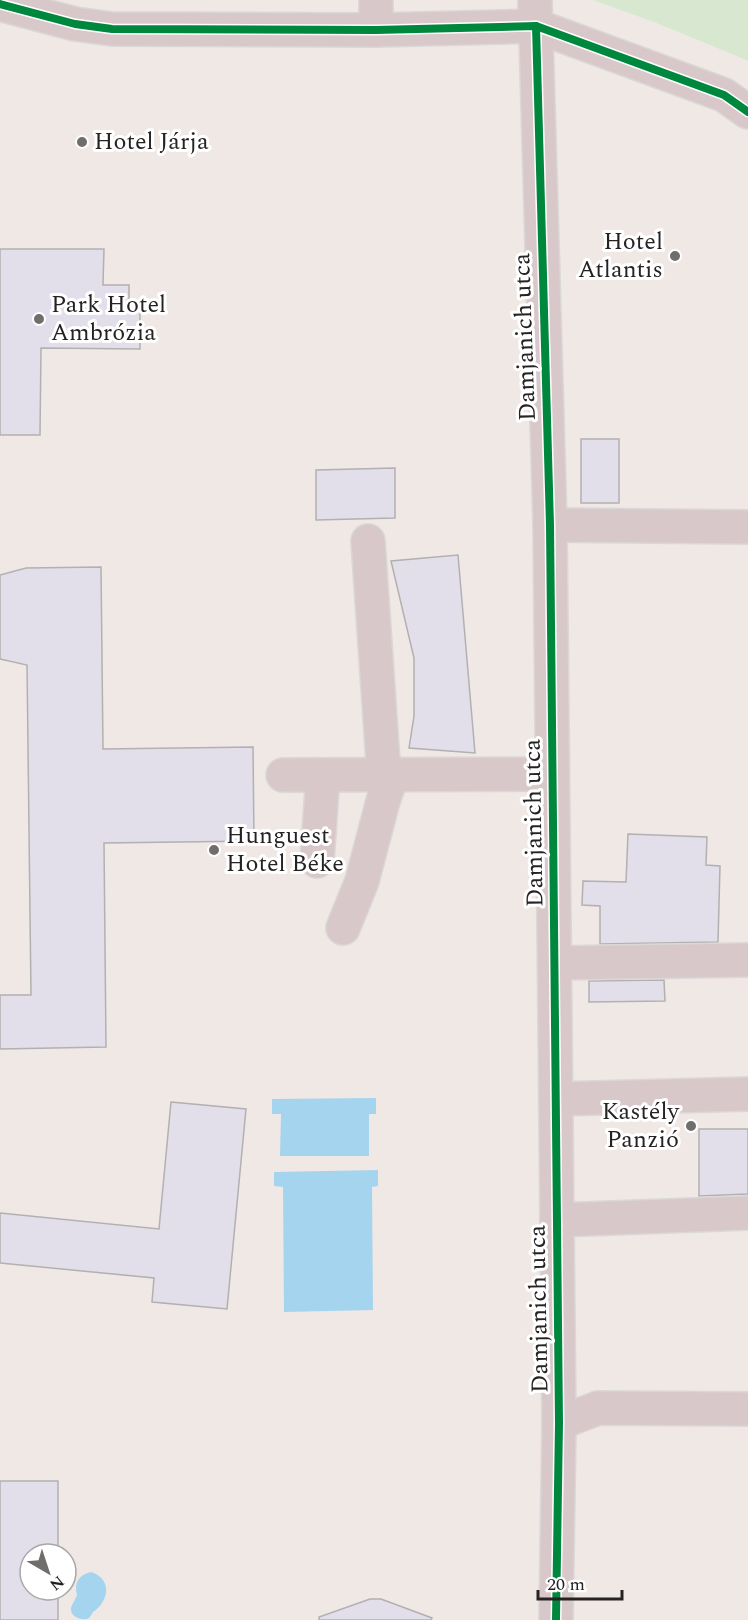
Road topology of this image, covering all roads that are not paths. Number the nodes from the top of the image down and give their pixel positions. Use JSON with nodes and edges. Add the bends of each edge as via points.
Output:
{"nodes":[{"id":1,"x":0,"y":4,"type":"edge"},
{"id":2,"x":535,"y":13,"type":"edge"},
{"id":3,"x":376,"y":15,"type":"edge"},
{"id":4,"x":748,"y":112,"type":"edge"},
{"id":5,"x":550,"y":525,"type":"junction"},
{"id":6,"x":748,"y":527,"type":"edge"},
{"id":7,"x":368,"y":541,"type":"dead end"},
{"id":8,"x":552,"y":774,"type":"junction"},
{"id":9,"x":283,"y":775,"type":"dead end"},
{"id":10,"x":323,"y":775,"type":"junction"},
{"id":11,"x":392,"y":775,"type":"junction"},
{"id":12,"x":317,"y":861,"type":"dead end"},
{"id":13,"x":343,"y":928,"type":"dead end"},
{"id":14,"x":748,"y":960,"type":"edge"},
{"id":15,"x":555,"y":963,"type":"junction"},
{"id":16,"x":748,"y":1094,"type":"edge"},
{"id":17,"x":556,"y":1099,"type":"junction"},
{"id":18,"x":748,"y":1213,"type":"edge"},
{"id":19,"x":557,"y":1220,"type":"junction"},
{"id":20,"x":748,"y":1408,"type":"edge"},
{"id":21,"x":559,"y":1422,"type":"junction"},
{"id":22,"x":556,"y":1620,"type":"edge"}],
"edges":[{"from":1,"to":3,"type":"street","via":[[75,24],[112,29]]},
{"from":2,"to":3,"type":"street"},
{"from":2,"to":4,"type":"street","via":[[724,94]]},
{"from":2,"to":5,"type":"street","name":"Damjanich utca"},
{"from":5,"to":6,"type":"street"},
{"from":5,"to":8,"type":"street","name":"Damjanich utca"},
{"from":7,"to":11,"type":"street","via":[[383,762]]},
{"from":8,"to":11,"type":"street"},
{"from":8,"to":15,"type":"street","name":"Damjanich utca"},
{"from":9,"to":10,"type":"street"},
{"from":10,"to":11,"type":"street"},
{"from":10,"to":12,"type":"street"},
{"from":11,"to":13,"type":"street","via":[[362,881]]},
{"from":14,"to":15,"type":"street"},
{"from":15,"to":17,"type":"street","name":"Damjanich utca"},
{"from":16,"to":17,"type":"street"},
{"from":17,"to":19,"type":"street","name":"Damjanich utca"},
{"from":18,"to":19,"type":"street"},
{"from":19,"to":21,"type":"street","name":"Damjanich utca"},
{"from":20,"to":21,"type":"street","via":[[598,1408]]},
{"from":21,"to":22,"type":"street","name":"Damjanich utca"}]}
